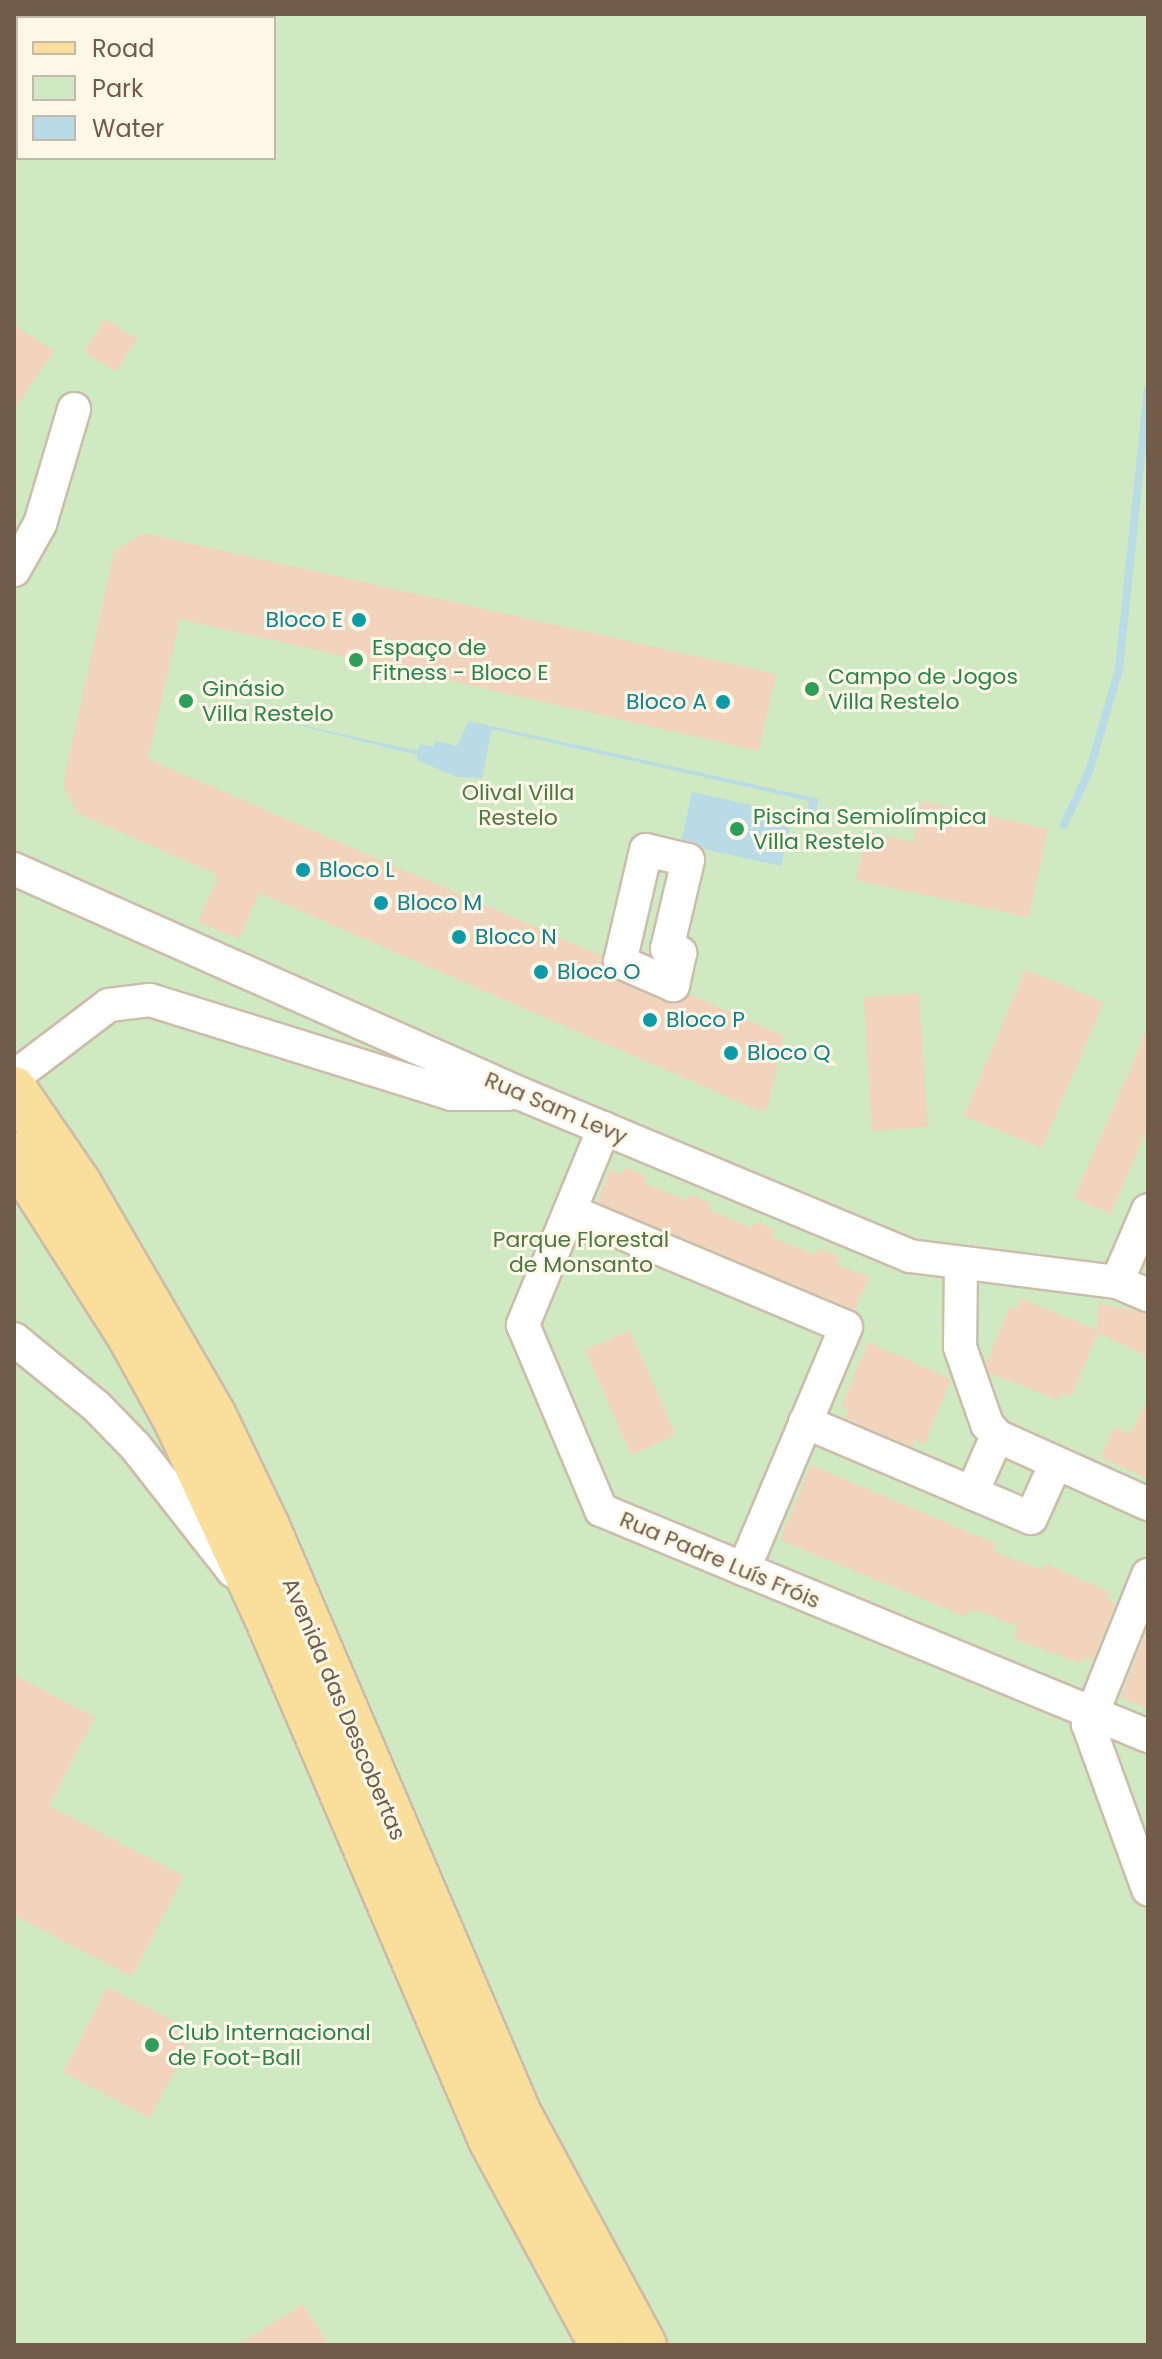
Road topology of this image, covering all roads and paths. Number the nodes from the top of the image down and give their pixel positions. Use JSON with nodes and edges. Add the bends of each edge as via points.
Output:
{"nodes":[{"id":1,"x":74,"y":409,"type":"dead end"},
{"id":2,"x":14,"y":570,"type":"edge"},
{"id":3,"x":14,"y":869,"type":"edge"},
{"id":4,"x":14,"y":1077,"type":"edge"},
{"id":5,"x":14,"y":1089,"type":"edge"},
{"id":6,"x":521,"y":1094,"type":"junction"},
{"id":7,"x":604,"y":1128,"type":"junction"},
{"id":8,"x":14,"y":1155,"type":"edge"},
{"id":9,"x":1148,"y":1210,"type":"edge"},
{"id":10,"x":570,"y":1211,"type":"junction"},
{"id":11,"x":961,"y":1265,"type":"junction"},
{"id":12,"x":1117,"y":1282,"type":"junction"},
{"id":13,"x":1148,"y":1295,"type":"edge"},
{"id":14,"x":14,"y":1339,"type":"edge"},
{"id":15,"x":805,"y":1422,"type":"junction"},
{"id":16,"x":997,"y":1436,"type":"junction"},
{"id":17,"x":1056,"y":1463,"type":"junction"},
{"id":18,"x":972,"y":1493,"type":"junction"},
{"id":19,"x":1148,"y":1504,"type":"edge"},
{"id":20,"x":744,"y":1569,"type":"junction"},
{"id":21,"x":1148,"y":1575,"type":"edge"},
{"id":22,"x":265,"y":1613,"type":"junction"},
{"id":23,"x":1089,"y":1712,"type":"junction"},
{"id":24,"x":1148,"y":1736,"type":"edge"},
{"id":25,"x":1148,"y":1889,"type":"edge"},
{"id":26,"x":602,"y":2345,"type":"edge"},
{"id":27,"x":644,"y":2345,"type":"edge"}],
"edges":[{"from":1,"to":2,"type":"street","via":[[40,524]]},
{"from":3,"to":6,"type":"street","name":"Rua Sam Levy"},
{"from":4,"to":6,"type":"street","via":[[109,1005],[150,1000],[451,1094]]},
{"from":5,"to":27,"type":"main road","name":"Avenida das Descobertas","via":[[79,1184],[214,1416],[519,2114]]},
{"from":6,"to":7,"type":"street","name":"Rua Sam Levy"},
{"from":7,"to":10,"type":"street","name":"Rua Padre Luís Fróis"},
{"from":7,"to":11,"type":"street","name":"Rua Sam Levy","via":[[901,1253]]},
{"from":8,"to":22,"type":"main road","name":"Avenida das Descobertas","via":[[129,1335],[217,1505]]},
{"from":9,"to":12,"type":"street"},
{"from":10,"to":15,"type":"street","via":[[846,1327]]},
{"from":10,"to":20,"type":"street","name":"Rua Padre Luís Fróis","via":[[523,1325],[601,1510]]},
{"from":11,"to":12,"type":"street","name":"Rua Sam Levy"},
{"from":11,"to":16,"type":"street","via":[[960,1347],[980,1411]]},
{"from":12,"to":13,"type":"street","name":"Rua Sam Levy"},
{"from":14,"to":22,"type":"street","via":[[96,1406],[135,1446]]},
{"from":15,"to":18,"type":"street"},
{"from":15,"to":20,"type":"street"},
{"from":16,"to":17,"type":"street"},
{"from":16,"to":18,"type":"street"},
{"from":17,"to":18,"type":"street","via":[[1031,1518]]},
{"from":17,"to":19,"type":"street"},
{"from":20,"to":23,"type":"street","name":"Rua Padre Luís Fróis"},
{"from":21,"to":23,"type":"street"},
{"from":22,"to":26,"type":"main road","name":"Avenida das Descobertas","via":[[491,2140]]},
{"from":23,"to":24,"type":"street","name":"Rua Padre Luís Fróis"},
{"from":23,"to":25,"type":"street","via":[[1089,1736]]}]}
